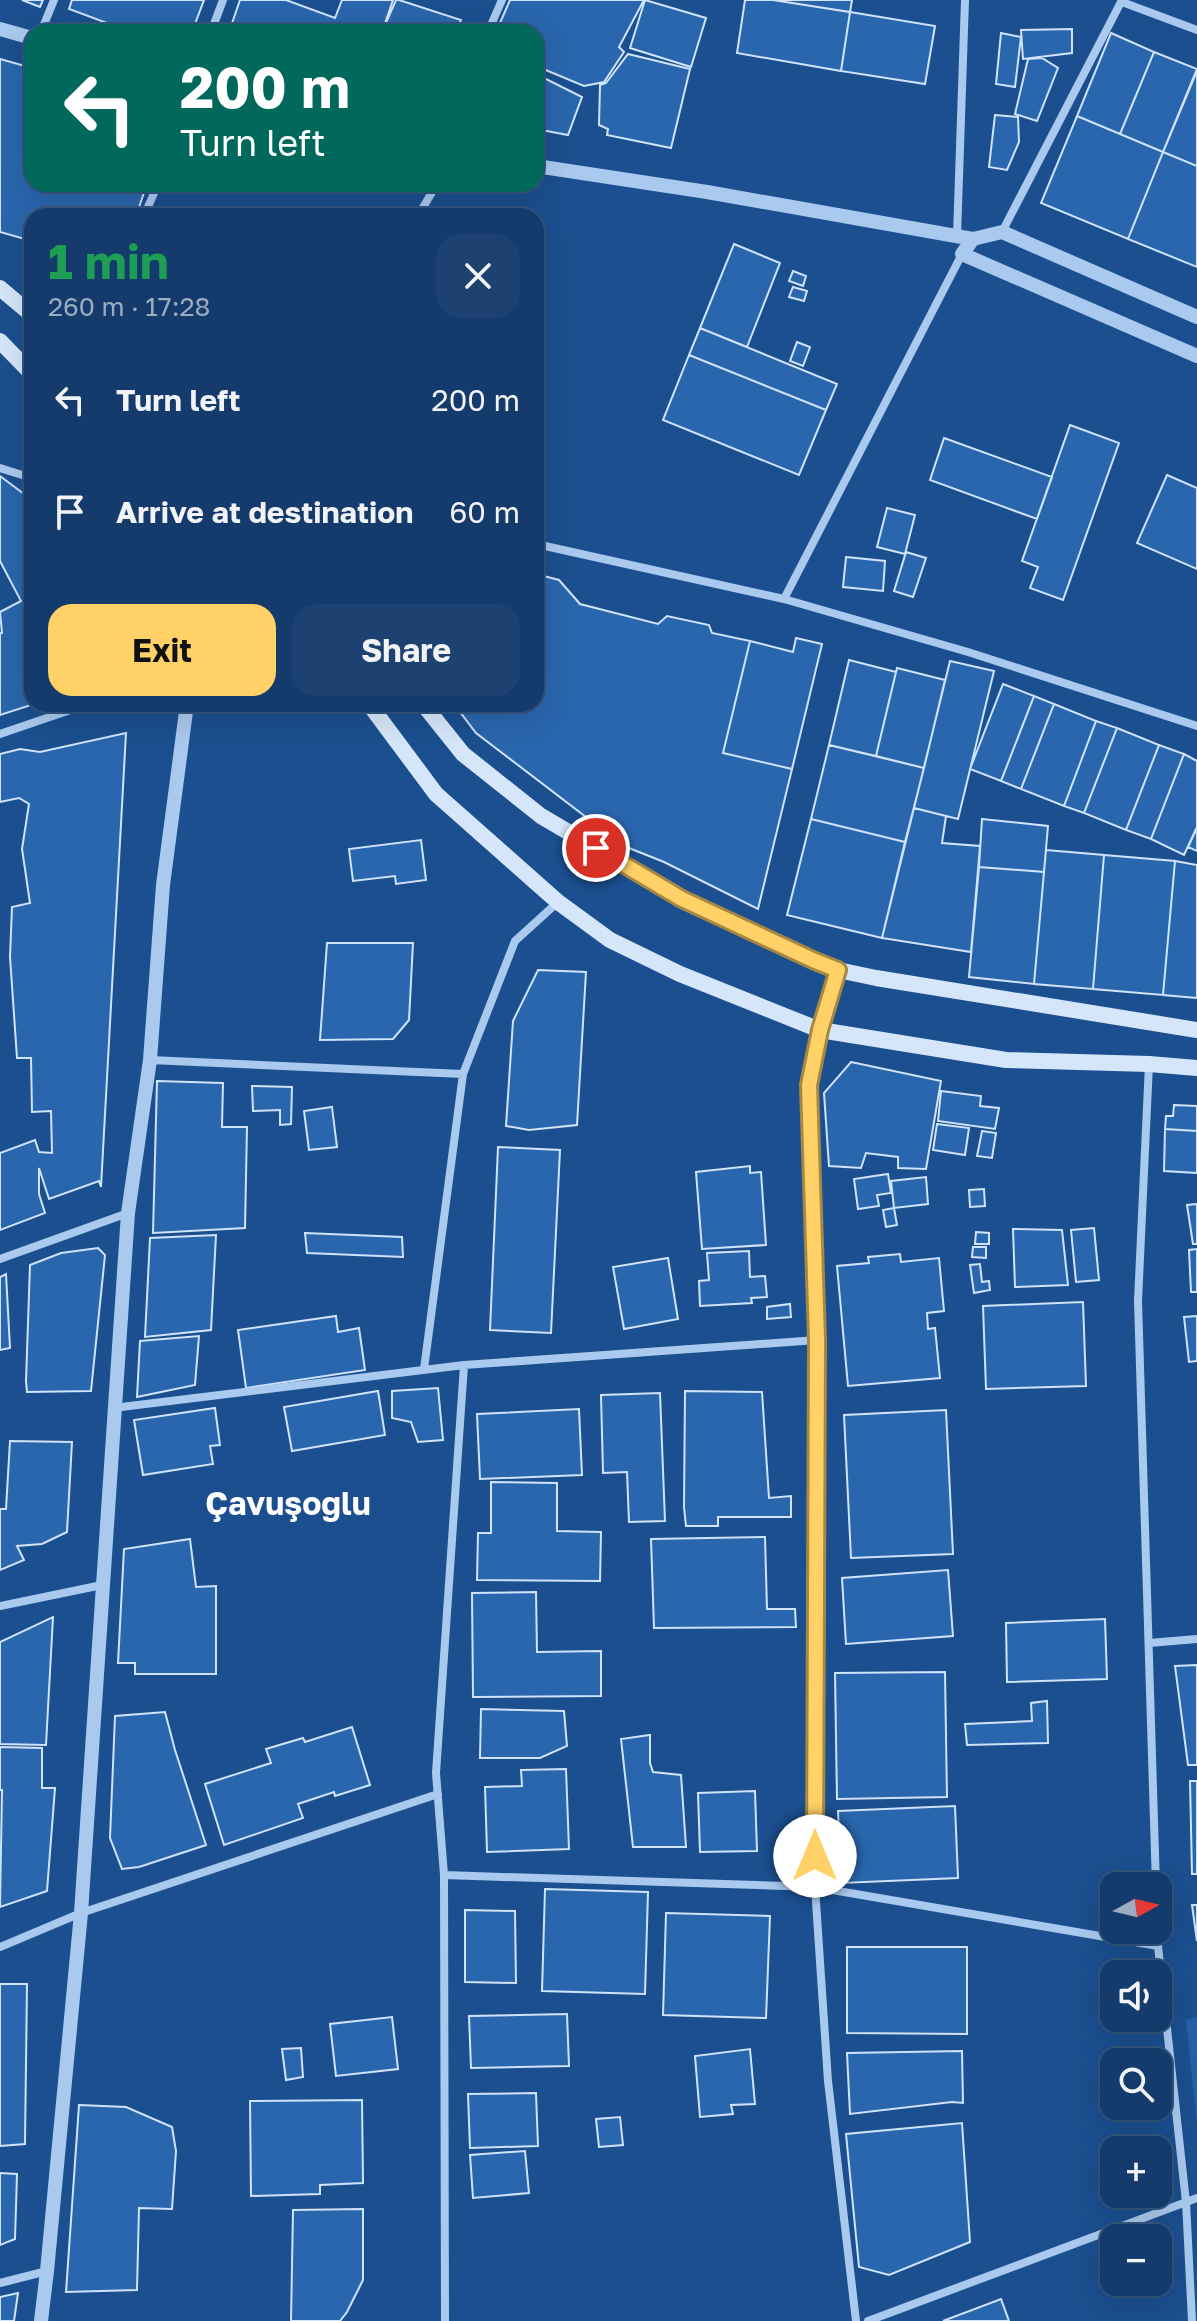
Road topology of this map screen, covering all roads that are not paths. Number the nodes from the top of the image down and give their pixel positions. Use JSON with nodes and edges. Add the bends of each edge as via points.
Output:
{"nodes":[{"id":1,"x":54,"y":0,"type":"edge"},
{"id":2,"x":223,"y":0,"type":"edge"},
{"id":3,"x":502,"y":0,"type":"edge"},
{"id":4,"x":965,"y":0,"type":"edge"},
{"id":5,"x":1122,"y":1,"type":"edge"},
{"id":6,"x":44,"y":24,"type":"edge"},
{"id":7,"x":214,"y":24,"type":"edge"},
{"id":8,"x":492,"y":24,"type":"edge"},
{"id":9,"x":0,"y":29,"type":"edge"},
{"id":10,"x":1197,"y":30,"type":"edge"},
{"id":11,"x":24,"y":36,"type":"edge"},
{"id":12,"x":544,"y":167,"type":"edge"},
{"id":13,"x":1002,"y":232,"type":"junction"},
{"id":14,"x":957,"y":236,"type":"junction"},
{"id":15,"x":973,"y":239,"type":"junction"},
{"id":16,"x":962,"y":254,"type":"junction"},
{"id":17,"x":0,"y":288,"type":"edge"},
{"id":18,"x":24,"y":308,"type":"edge"},
{"id":19,"x":1197,"y":317,"type":"edge"},
{"id":20,"x":0,"y":342,"type":"edge"},
{"id":21,"x":1197,"y":356,"type":"edge"},
{"id":22,"x":24,"y":366,"type":"edge"},
{"id":23,"x":0,"y":468,"type":"edge"},
{"id":24,"x":24,"y":476,"type":"edge"},
{"id":25,"x":544,"y":546,"type":"edge"},
{"id":26,"x":784,"y":599,"type":"junction"},
{"id":27,"x":62,"y":712,"type":"edge"},
{"id":28,"x":186,"y":712,"type":"edge"},
{"id":29,"x":375,"y":712,"type":"edge"},
{"id":30,"x":429,"y":712,"type":"edge"},
{"id":31,"x":1197,"y":726,"type":"edge"},
{"id":32,"x":0,"y":734,"type":"edge"},
{"id":33,"x":558,"y":902,"type":"junction"},
{"id":34,"x":838,"y":970,"type":"junction"},
{"id":35,"x":820,"y":1030,"type":"junction"},
{"id":36,"x":1197,"y":1030,"type":"edge"},
{"id":37,"x":150,"y":1060,"type":"junction"},
{"id":38,"x":1149,"y":1064,"type":"junction"},
{"id":39,"x":1197,"y":1068,"type":"edge"},
{"id":40,"x":463,"y":1074,"type":"junction"},
{"id":41,"x":128,"y":1213,"type":"junction"},
{"id":42,"x":0,"y":1259,"type":"edge"},
{"id":43,"x":817,"y":1340,"type":"junction"},
{"id":44,"x":464,"y":1365,"type":"junction"},
{"id":45,"x":424,"y":1369,"type":"junction"},
{"id":46,"x":113,"y":1408,"type":"junction"},
{"id":47,"x":102,"y":1585,"type":"junction"},
{"id":48,"x":0,"y":1606,"type":"edge"},
{"id":49,"x":1197,"y":1639,"type":"edge"},
{"id":50,"x":1149,"y":1643,"type":"junction"},
{"id":51,"x":438,"y":1794,"type":"junction"},
{"id":52,"x":1156,"y":1872,"type":"edge"},
{"id":53,"x":444,"y":1875,"type":"junction"},
{"id":54,"x":815,"y":1887,"type":"junction"},
{"id":55,"x":81,"y":1913,"type":"junction"},
{"id":56,"x":1158,"y":1946,"type":"joint"},
{"id":57,"x":0,"y":1947,"type":"edge"},
{"id":58,"x":1197,"y":2198,"type":"edge"},
{"id":59,"x":1186,"y":2202,"type":"junction"},
{"id":60,"x":47,"y":2271,"type":"junction"},
{"id":61,"x":0,"y":2283,"type":"edge"},
{"id":62,"x":41,"y":2321,"type":"edge"},
{"id":63,"x":445,"y":2321,"type":"edge"},
{"id":64,"x":856,"y":2321,"type":"edge"},
{"id":65,"x":868,"y":2321,"type":"edge"},
{"id":66,"x":1192,"y":2321,"type":"edge"}],
"edges":[{"from":1,"to":6,"type":"street"},
{"from":2,"to":7,"type":"street"},
{"from":3,"to":8,"type":"street"},
{"from":4,"to":14,"type":"street"},
{"from":5,"to":10,"type":"street"},
{"from":5,"to":13,"type":"street"},
{"from":9,"to":11,"type":"street"},
{"from":12,"to":14,"type":"street"},
{"from":13,"to":15,"type":"street"},
{"from":13,"to":19,"type":"street"},
{"from":14,"to":15,"type":"street"},
{"from":15,"to":16,"type":"street"},
{"from":16,"to":21,"type":"street"},
{"from":16,"to":26,"type":"street"},
{"from":17,"to":18,"type":"main road"},
{"from":20,"to":22,"type":"main road"},
{"from":23,"to":24,"type":"street"},
{"from":25,"to":26,"type":"street"},
{"from":26,"to":31,"type":"street"},
{"from":27,"to":32,"type":"street"},
{"from":28,"to":37,"type":"street","via":[[163,885]]},
{"from":29,"to":33,"type":"main road","via":[[436,794]]},
{"from":30,"to":34,"type":"main road","via":[[463,754],[541,816],[682,899]]},
{"from":33,"to":35,"type":"main road","via":[[610,940]]},
{"from":33,"to":40,"type":"street","via":[[515,941]]},
{"from":34,"to":35,"type":"street"},
{"from":34,"to":36,"type":"main road"},
{"from":35,"to":38,"type":"main road","via":[[1006,1060]]},
{"from":35,"to":43,"type":"street","via":[[809,1085]]},
{"from":37,"to":40,"type":"street"},
{"from":37,"to":41,"type":"street"},
{"from":38,"to":39,"type":"main road"},
{"from":38,"to":50,"type":"street","via":[[1138,1301]]},
{"from":40,"to":45,"type":"street"},
{"from":41,"to":42,"type":"street"},
{"from":41,"to":46,"type":"street"},
{"from":43,"to":44,"type":"street"},
{"from":43,"to":54,"type":"street"},
{"from":44,"to":45,"type":"street"},
{"from":44,"to":51,"type":"street"},
{"from":45,"to":46,"type":"street"},
{"from":46,"to":47,"type":"street"},
{"from":47,"to":48,"type":"street"},
{"from":47,"to":55,"type":"street"},
{"from":49,"to":50,"type":"street"},
{"from":50,"to":52,"type":"street"},
{"from":51,"to":53,"type":"street"},
{"from":51,"to":55,"type":"street"},
{"from":53,"to":54,"type":"street"},
{"from":53,"to":63,"type":"street"},
{"from":54,"to":56,"type":"street"},
{"from":54,"to":64,"type":"street","via":[[828,2081]]},
{"from":55,"to":57,"type":"street"},
{"from":55,"to":60,"type":"street"},
{"from":56,"to":59,"type":"street"},
{"from":58,"to":59,"type":"street"},
{"from":59,"to":65,"type":"street"},
{"from":59,"to":66,"type":"street"},
{"from":60,"to":61,"type":"street"},
{"from":60,"to":62,"type":"street"}]}
